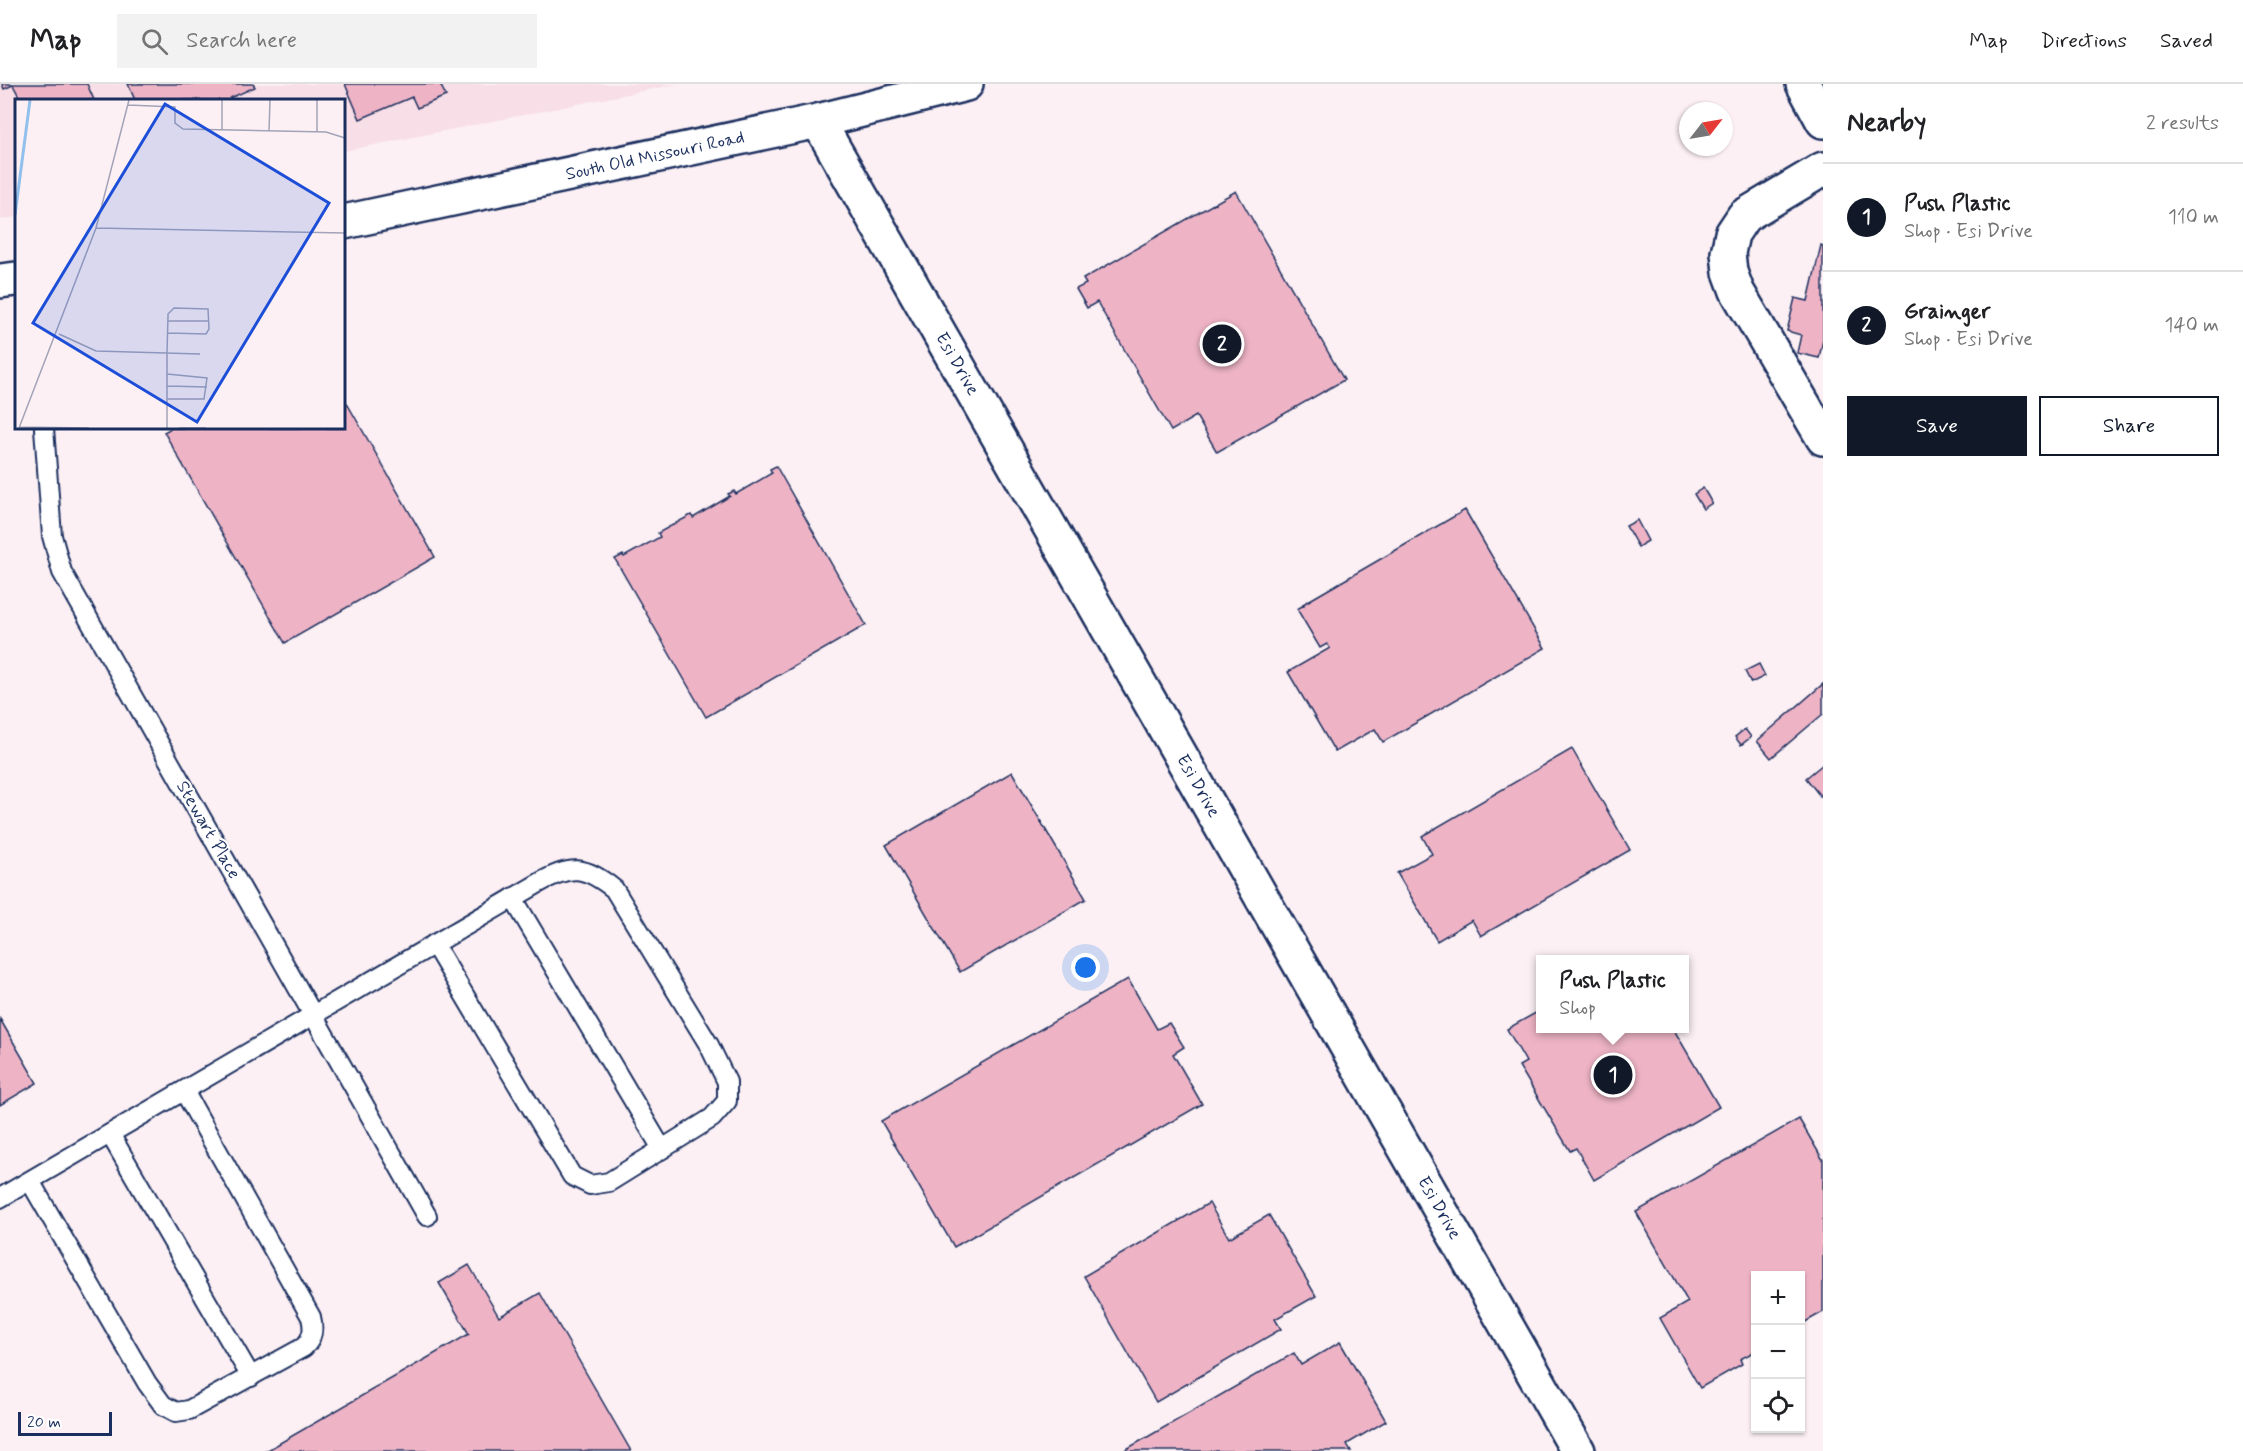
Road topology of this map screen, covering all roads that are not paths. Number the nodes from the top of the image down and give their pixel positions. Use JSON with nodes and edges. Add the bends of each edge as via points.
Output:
{"nodes":[{"id":1,"x":966,"y":84,"type":"edge"},
{"id":2,"x":1803,"y":84,"type":"edge"},
{"id":3,"x":818,"y":121,"type":"junction"},
{"id":4,"x":1823,"y":121,"type":"edge"},
{"id":5,"x":1823,"y":169,"type":"edge"},
{"id":6,"x":345,"y":222,"type":"edge"},
{"id":7,"x":15,"y":279,"type":"edge"},
{"id":8,"x":0,"y":281,"type":"edge"},
{"id":9,"x":44,"y":429,"type":"edge"},
{"id":10,"x":1823,"y":438,"type":"edge"},
{"id":11,"x":513,"y":898,"type":"junction"},
{"id":12,"x":434,"y":944,"type":"junction"},
{"id":13,"x":312,"y":1014,"type":"junction"},
{"id":14,"x":184,"y":1091,"type":"junction"},
{"id":15,"x":110,"y":1134,"type":"junction"},
{"id":16,"x":662,"y":1149,"type":"junction"},
{"id":17,"x":30,"y":1181,"type":"junction"},
{"id":18,"x":0,"y":1198,"type":"edge"},
{"id":19,"x":427,"y":1216,"type":"dead end"},
{"id":20,"x":251,"y":1377,"type":"junction"},
{"id":21,"x":1578,"y":1451,"type":"edge"}],
"edges":[{"from":1,"to":3,"type":"street","name":"South Old Missouri Road"},
{"from":2,"to":4,"type":"street"},
{"from":3,"to":6,"type":"street","name":"South Old Missouri Road"},
{"from":3,"to":21,"type":"street","name":"Esi Drive"},
{"from":5,"to":10,"type":"street","via":[[1744,216],[1732,234],[1728,253],[1737,291]]},
{"from":7,"to":8,"type":"street"},
{"from":9,"to":13,"type":"lane","name":"Stewart Place","via":[[52,536],[62,572]]},
{"from":11,"to":12,"type":"lane"},
{"from":11,"to":16,"type":"lane"},
{"from":11,"to":16,"type":"lane","via":[[556,873],[574,870],[596,874],[614,889],[709,1045],[727,1082],[727,1101],[712,1118]]},
{"from":12,"to":13,"type":"lane"},
{"from":12,"to":16,"type":"lane","via":[[572,1176],[590,1185],[609,1182]]},
{"from":13,"to":14,"type":"lane"},
{"from":13,"to":19,"type":"lane","name":"Stewart Place"},
{"from":14,"to":15,"type":"lane"},
{"from":14,"to":20,"type":"lane","via":[[311,1317],[313,1328],[304,1347]]},
{"from":15,"to":17,"type":"lane"},
{"from":15,"to":20,"type":"lane"},
{"from":17,"to":18,"type":"lane"},
{"from":17,"to":20,"type":"lane","via":[[163,1405],[176,1412],[189,1410]]}]}
